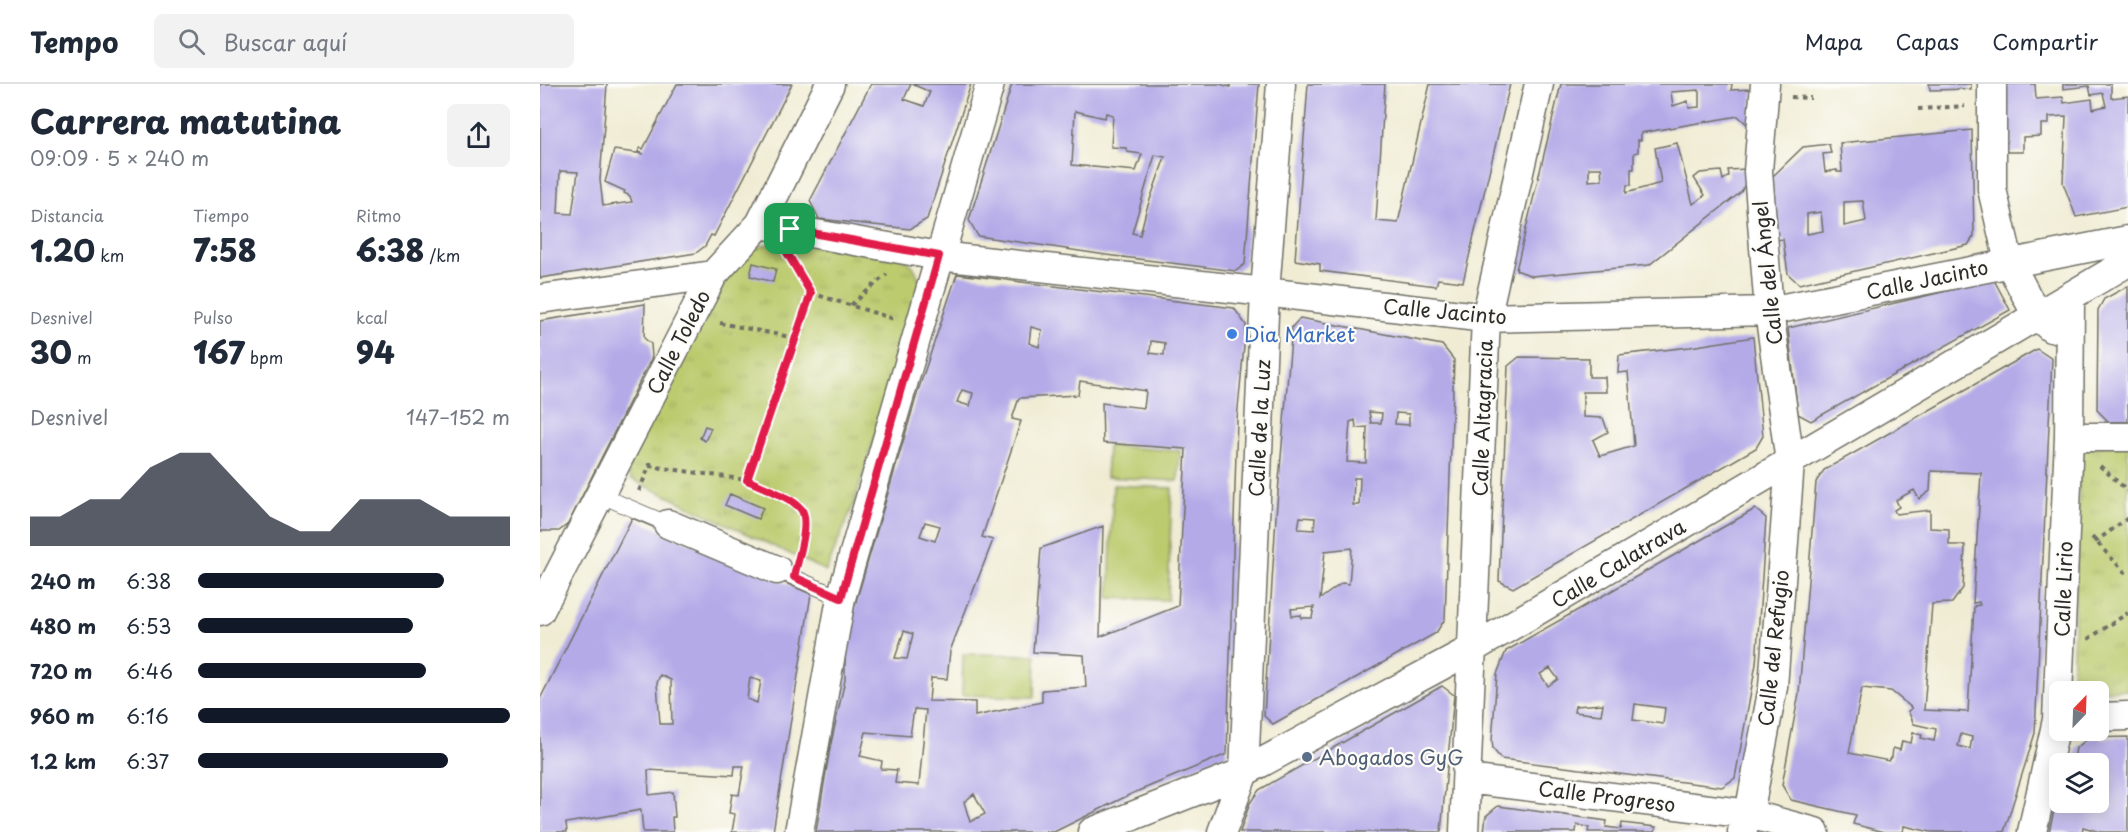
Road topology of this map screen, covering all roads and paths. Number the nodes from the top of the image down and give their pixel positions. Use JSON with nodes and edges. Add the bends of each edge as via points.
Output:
{"nodes":[{"id":1,"x":830,"y":84,"type":"edge"},
{"id":2,"x":990,"y":84,"type":"edge"},
{"id":3,"x":1281,"y":84,"type":"edge"},
{"id":4,"x":1539,"y":84,"type":"edge"},
{"id":5,"x":1765,"y":84,"type":"edge"},
{"id":6,"x":1992,"y":94,"type":"edge"},
{"id":7,"x":1918,"y":109,"type":"dead end"},
{"id":8,"x":760,"y":224,"type":"junction"},
{"id":9,"x":790,"y":229,"type":"junction"},
{"id":10,"x":2128,"y":240,"type":"edge"},
{"id":11,"x":926,"y":254,"type":"junction"},
{"id":12,"x":2009,"y":262,"type":"junction"},
{"id":13,"x":2128,"y":262,"type":"edge"},
{"id":14,"x":712,"y":276,"type":"junction"},
{"id":15,"x":1265,"y":292,"type":"junction"},
{"id":16,"x":811,"y":293,"type":"junction"},
{"id":17,"x":2070,"y":297,"type":"junction"},
{"id":18,"x":540,"y":299,"type":"edge"},
{"id":19,"x":851,"y":305,"type":"junction"},
{"id":20,"x":1770,"y":311,"type":"junction"},
{"id":21,"x":2037,"y":316,"type":"junction"},
{"id":22,"x":1486,"y":318,"type":"junction"},
{"id":23,"x":720,"y":323,"type":"dead end"},
{"id":24,"x":919,"y":327,"type":"junction"},
{"id":25,"x":796,"y":338,"type":"junction"},
{"id":26,"x":2069,"y":344,"type":"junction"},
{"id":27,"x":2069,"y":437,"type":"junction"},
{"id":28,"x":2128,"y":437,"type":"edge"},
{"id":29,"x":1790,"y":462,"type":"junction"},
{"id":30,"x":2098,"y":464,"type":"dead end"},
{"id":31,"x":649,"y":466,"type":"dead end"},
{"id":32,"x":747,"y":480,"type":"junction"},
{"id":33,"x":2128,"y":491,"type":"edge"},
{"id":34,"x":600,"y":495,"type":"junction"},
{"id":35,"x":2066,"y":508,"type":"junction"},
{"id":36,"x":2128,"y":518,"type":"edge"},
{"id":37,"x":668,"y":524,"type":"joint"},
{"id":38,"x":2096,"y":541,"type":"junction"},
{"id":39,"x":2064,"y":564,"type":"junction"},
{"id":40,"x":785,"y":574,"type":"junction"},
{"id":41,"x":2128,"y":576,"type":"edge"},
{"id":42,"x":841,"y":598,"type":"junction"},
{"id":43,"x":540,"y":610,"type":"edge"},
{"id":44,"x":2128,"y":613,"type":"edge"},
{"id":45,"x":1472,"y":649,"type":"junction"},
{"id":46,"x":2060,"y":651,"type":"junction"},
{"id":47,"x":2059,"y":681,"type":"edge"},
{"id":48,"x":2128,"y":716,"type":"edge"},
{"id":49,"x":2109,"y":717,"type":"edge"},
{"id":50,"x":2053,"y":741,"type":"edge"},
{"id":51,"x":1244,"y":772,"type":"junction"},
{"id":52,"x":1467,"y":779,"type":"junction"},
{"id":53,"x":1746,"y":823,"type":"edge"},
{"id":54,"x":799,"y":832,"type":"edge"},
{"id":55,"x":1092,"y":832,"type":"edge"},
{"id":56,"x":1222,"y":832,"type":"edge"},
{"id":57,"x":1464,"y":832,"type":"edge"},
{"id":58,"x":1815,"y":832,"type":"edge"},
{"id":59,"x":2032,"y":832,"type":"edge"}],
"edges":[{"from":1,"to":8,"type":"street","name":"Calle Toledo"},
{"from":2,"to":11,"type":"street"},
{"from":3,"to":15,"type":"street","name":"Calle de la Luz"},
{"from":4,"to":22,"type":"street","name":"Calle Altagracia"},
{"from":5,"to":20,"type":"street","name":"Calle del Ángel","via":[[1758,171]]},
{"from":6,"to":7,"type":"path"},
{"from":6,"to":12,"type":"street","via":[[1992,189]]},
{"from":8,"to":9,"type":"street","name":"Calle Jacinto"},
{"from":8,"to":14,"type":"street","name":"Calle Toledo"},
{"from":9,"to":11,"type":"street","name":"Calle Jacinto"},
{"from":9,"to":16,"type":"path","via":[[783,246]]},
{"from":10,"to":12,"type":"street","name":"Calle Jacinto"},
{"from":11,"to":15,"type":"street","name":"Calle Jacinto"},
{"from":11,"to":19,"type":"path"},
{"from":11,"to":24,"type":"street"},
{"from":12,"to":20,"type":"street","name":"Calle Jacinto"},
{"from":12,"to":21,"type":"street"},
{"from":13,"to":17,"type":"street","name":"Calle Calatrava"},
{"from":14,"to":18,"type":"street"},
{"from":14,"to":34,"type":"street","name":"Calle Toledo"},
{"from":15,"to":22,"type":"street","name":"Calle Jacinto"},
{"from":15,"to":51,"type":"street","name":"Calle de la Luz"},
{"from":16,"to":19,"type":"path"},
{"from":16,"to":25,"type":"path"},
{"from":17,"to":21,"type":"street","name":"Calle Calatrava"},
{"from":17,"to":26,"type":"street","name":"Calle Lirio"},
{"from":19,"to":24,"type":"path"},
{"from":20,"to":22,"type":"street","name":"Calle Jacinto"},
{"from":20,"to":29,"type":"street","name":"Calle del Ángel"},
{"from":21,"to":26,"type":"street"},
{"from":21,"to":29,"type":"street","name":"Calle Calatrava"},
{"from":22,"to":45,"type":"street","name":"Calle Altagracia"},
{"from":23,"to":25,"type":"path"},
{"from":24,"to":42,"type":"street"},
{"from":25,"to":32,"type":"path"},
{"from":26,"to":27,"type":"street","name":"Calle Lirio"},
{"from":27,"to":28,"type":"street"},
{"from":27,"to":35,"type":"street","name":"Calle Lirio"},
{"from":29,"to":45,"type":"street","name":"Calle Calatrava"},
{"from":29,"to":53,"type":"street","name":"Calle del Refugio","via":[[1773,687]]},
{"from":30,"to":33,"type":"path"},
{"from":31,"to":32,"type":"path"},
{"from":32,"to":40,"type":"path","via":[[802,510],[806,524]]},
{"from":34,"to":37,"type":"lane"},
{"from":34,"to":43,"type":"street","name":"Calle Toledo"},
{"from":35,"to":38,"type":"path"},
{"from":35,"to":39,"type":"street","name":"Calle Lirio"},
{"from":36,"to":38,"type":"path"},
{"from":37,"to":40,"type":"street"},
{"from":38,"to":39,"type":"path"},
{"from":38,"to":41,"type":"path"},
{"from":39,"to":46,"type":"street","name":"Calle Lirio"},
{"from":40,"to":42,"type":"lane"},
{"from":42,"to":54,"type":"street"},
{"from":44,"to":46,"type":"path","via":[[2096,635]]},
{"from":45,"to":51,"type":"street","name":"Calle Calatrava"},
{"from":45,"to":52,"type":"street","name":"Calle Altagracia"},
{"from":46,"to":47,"type":"street","name":"Calle Lirio"},
{"from":48,"to":49,"type":"street"},
{"from":50,"to":59,"type":"street","name":"Calle Lirio"},
{"from":51,"to":55,"type":"street","name":"Calle Calatrava"},
{"from":51,"to":56,"type":"street","name":"Calle de la Luz"},
{"from":52,"to":53,"type":"street","name":"Calle Progreso"},
{"from":52,"to":57,"type":"street","name":"Calle Altagracia"},
{"from":53,"to":58,"type":"street","name":"Calle Progreso"}]}
